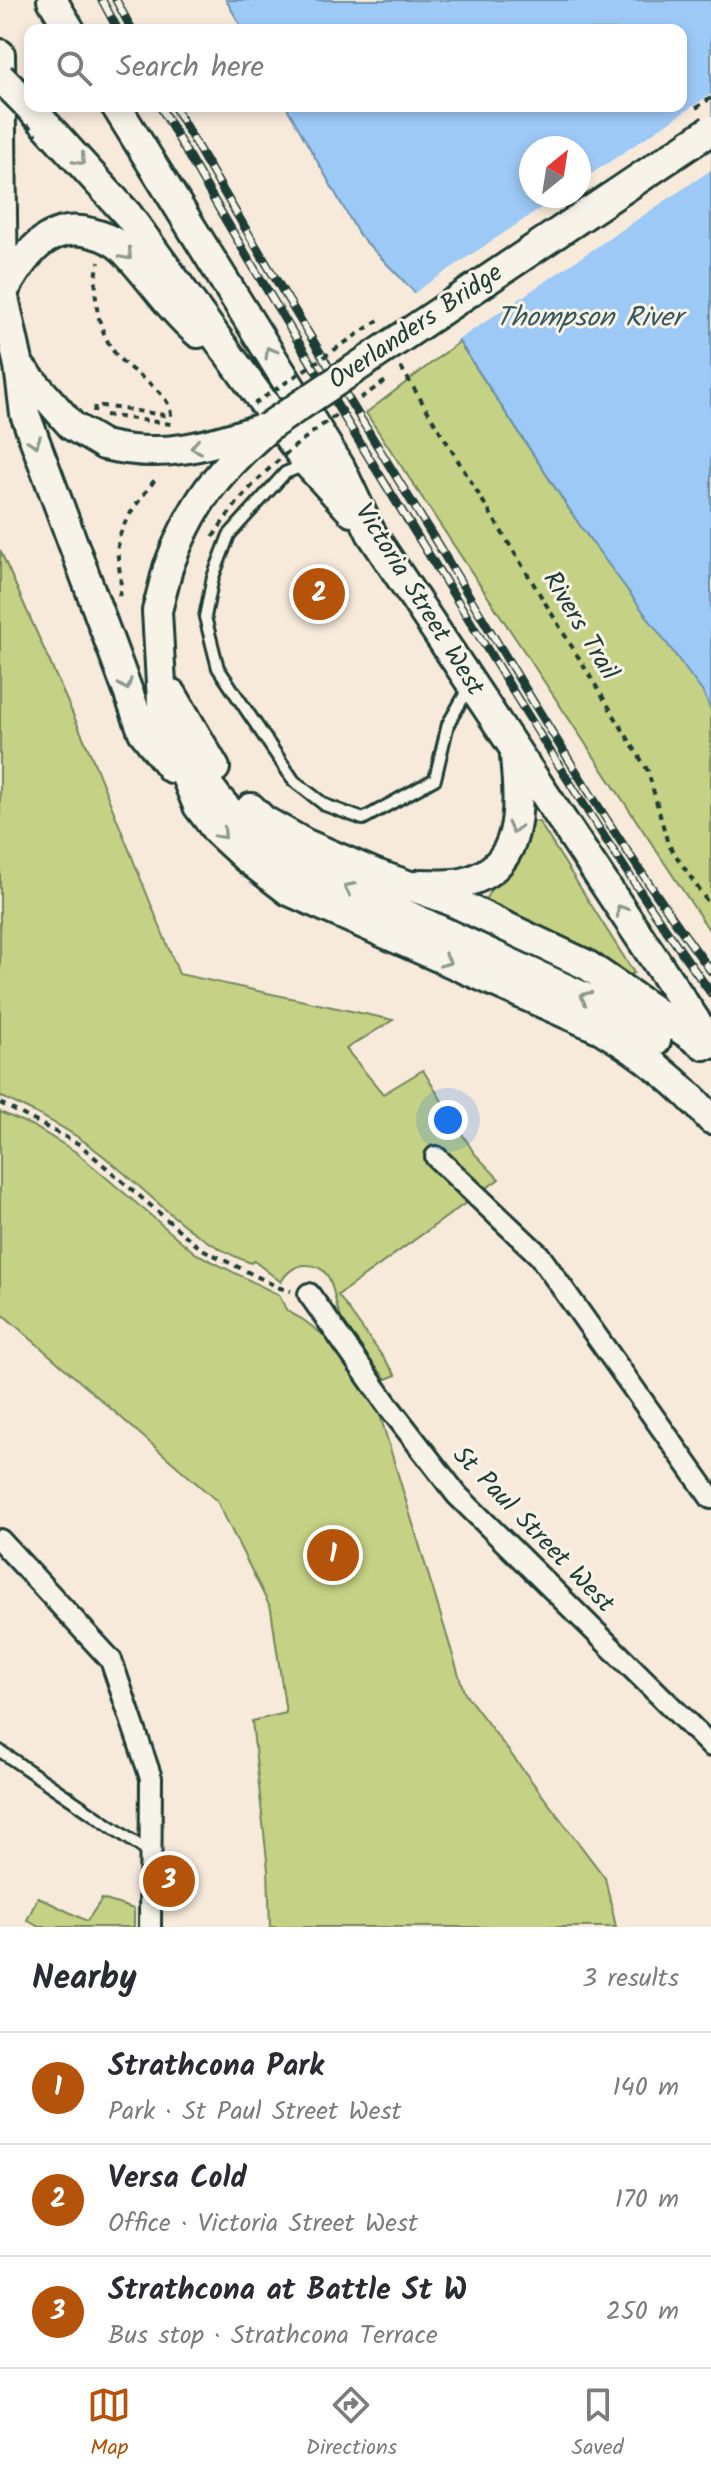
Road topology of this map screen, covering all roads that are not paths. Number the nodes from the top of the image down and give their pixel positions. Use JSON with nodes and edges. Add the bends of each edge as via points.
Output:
{"nodes":[{"id":1,"x":52,"y":0,"type":"edge"},
{"id":2,"x":66,"y":24,"type":"edge"},
{"id":3,"x":0,"y":54,"type":"edge"},
{"id":4,"x":0,"y":77,"type":"edge"},
{"id":5,"x":24,"y":101,"type":"edge"},
{"id":6,"x":34,"y":112,"type":"edge"},
{"id":7,"x":120,"y":112,"type":"edge"},
{"id":8,"x":711,"y":130,"type":"edge"},
{"id":9,"x":3,"y":293,"type":"junction"},
{"id":10,"x":19,"y":366,"type":"junction"},
{"id":11,"x":237,"y":366,"type":"junction"},
{"id":12,"x":271,"y":425,"type":"junction"},
{"id":13,"x":308,"y":464,"type":"junction"},
{"id":14,"x":340,"y":467,"type":"junction"},
{"id":15,"x":371,"y":533,"type":"junction"},
{"id":16,"x":158,"y":660,"type":"junction"},
{"id":17,"x":471,"y":685,"type":"junction"},
{"id":18,"x":172,"y":694,"type":"junction"},
{"id":19,"x":514,"y":751,"type":"junction"},
{"id":20,"x":198,"y":806,"type":"junction"},
{"id":21,"x":410,"y":884,"type":"junction"},
{"id":22,"x":711,"y":1047,"type":"edge"},
{"id":23,"x":711,"y":1091,"type":"edge"},
{"id":24,"x":711,"y":1119,"type":"edge"},
{"id":25,"x":436,"y":1157,"type":"dead end"},
{"id":26,"x":309,"y":1294,"type":"road end"},
{"id":27,"x":711,"y":1498,"type":"edge"},
{"id":28,"x":0,"y":1540,"type":"edge"},
{"id":29,"x":711,"y":1746,"type":"edge"},
{"id":30,"x":0,"y":1751,"type":"edge"},
{"id":31,"x":150,"y":1853,"type":"junction"},
{"id":32,"x":150,"y":1927,"type":"edge"}],
"edges":[{"from":1,"to":2,"type":"main road"},
{"from":3,"to":9,"type":"main road"},
{"from":4,"to":5,"type":"main road","one_way":true,"bridge":true},
{"from":6,"to":11,"type":"main road","one_way":true,"bridge":true,"via":[[128,215]]},
{"from":14,"to":7,"type":"main road","name":"Victoria Street West","one_way":true},
{"from":8,"to":12,"type":"main road","name":"Overlanders Bridge","bridge":true},
{"from":9,"to":10,"type":"main road"},
{"from":9,"to":11,"type":"main road","one_way":true,"via":[[40,241],[83,230],[104,236],[122,248],[175,314]]},
{"from":12,"to":10,"type":"main road","one_way":true,"bridge":true,"via":[[164,453],[132,452],[104,445],[72,426]]},
{"from":10,"to":20,"type":"main road","one_way":true,"via":[[25,414],[143,732]]},
{"from":11,"to":13,"type":"main road"},
{"from":12,"to":16,"type":"main road","name":"Overlanders Bridge","bridge":true,"via":[[216,476],[183,528],[157,611]]},
{"from":13,"to":14,"type":"lane"},
{"from":13,"to":15,"type":"main road"},
{"from":13,"to":17,"type":"lane","via":[[285,473],[229,535],[205,617],[218,668],[294,781],[325,805],[363,819],[435,779],[448,724]]},
{"from":14,"to":15,"type":"main road","name":"Victoria Street West"},
{"from":15,"to":17,"type":"main road","name":"Victoria Street West"},
{"from":16,"to":18,"type":"main road"},
{"from":16,"to":20,"type":"main road","via":[[163,721]]},
{"from":17,"to":19,"type":"main road","name":"Victoria Street West"},
{"from":18,"to":21,"type":"main road","via":[[208,758],[263,820],[304,843]]},
{"from":23,"to":18,"type":"main road","one_way":true,"via":[[654,1039],[599,1004],[299,865],[254,836],[222,803],[196,764]]},
{"from":19,"to":21,"type":"main road","one_way":true,"via":[[518,801],[507,852],[494,868],[465,882]]},
{"from":22,"to":19,"type":"main road","name":"Victoria Street West","one_way":true},
{"from":20,"to":24,"type":"main road","one_way":true,"via":[[217,831],[289,891],[601,1029],[643,1054]]},
{"from":21,"to":22,"type":"main road","via":[[587,965]]},
{"from":25,"to":27,"type":"street","via":[[539,1255]]},
{"from":26,"to":29,"type":"street","name":"St Paul Street West","via":[[457,1495]]},
{"from":28,"to":31,"type":"street","via":[[111,1660],[151,1778]]},
{"from":30,"to":31,"type":"lane"},
{"from":31,"to":32,"type":"street"}]}
